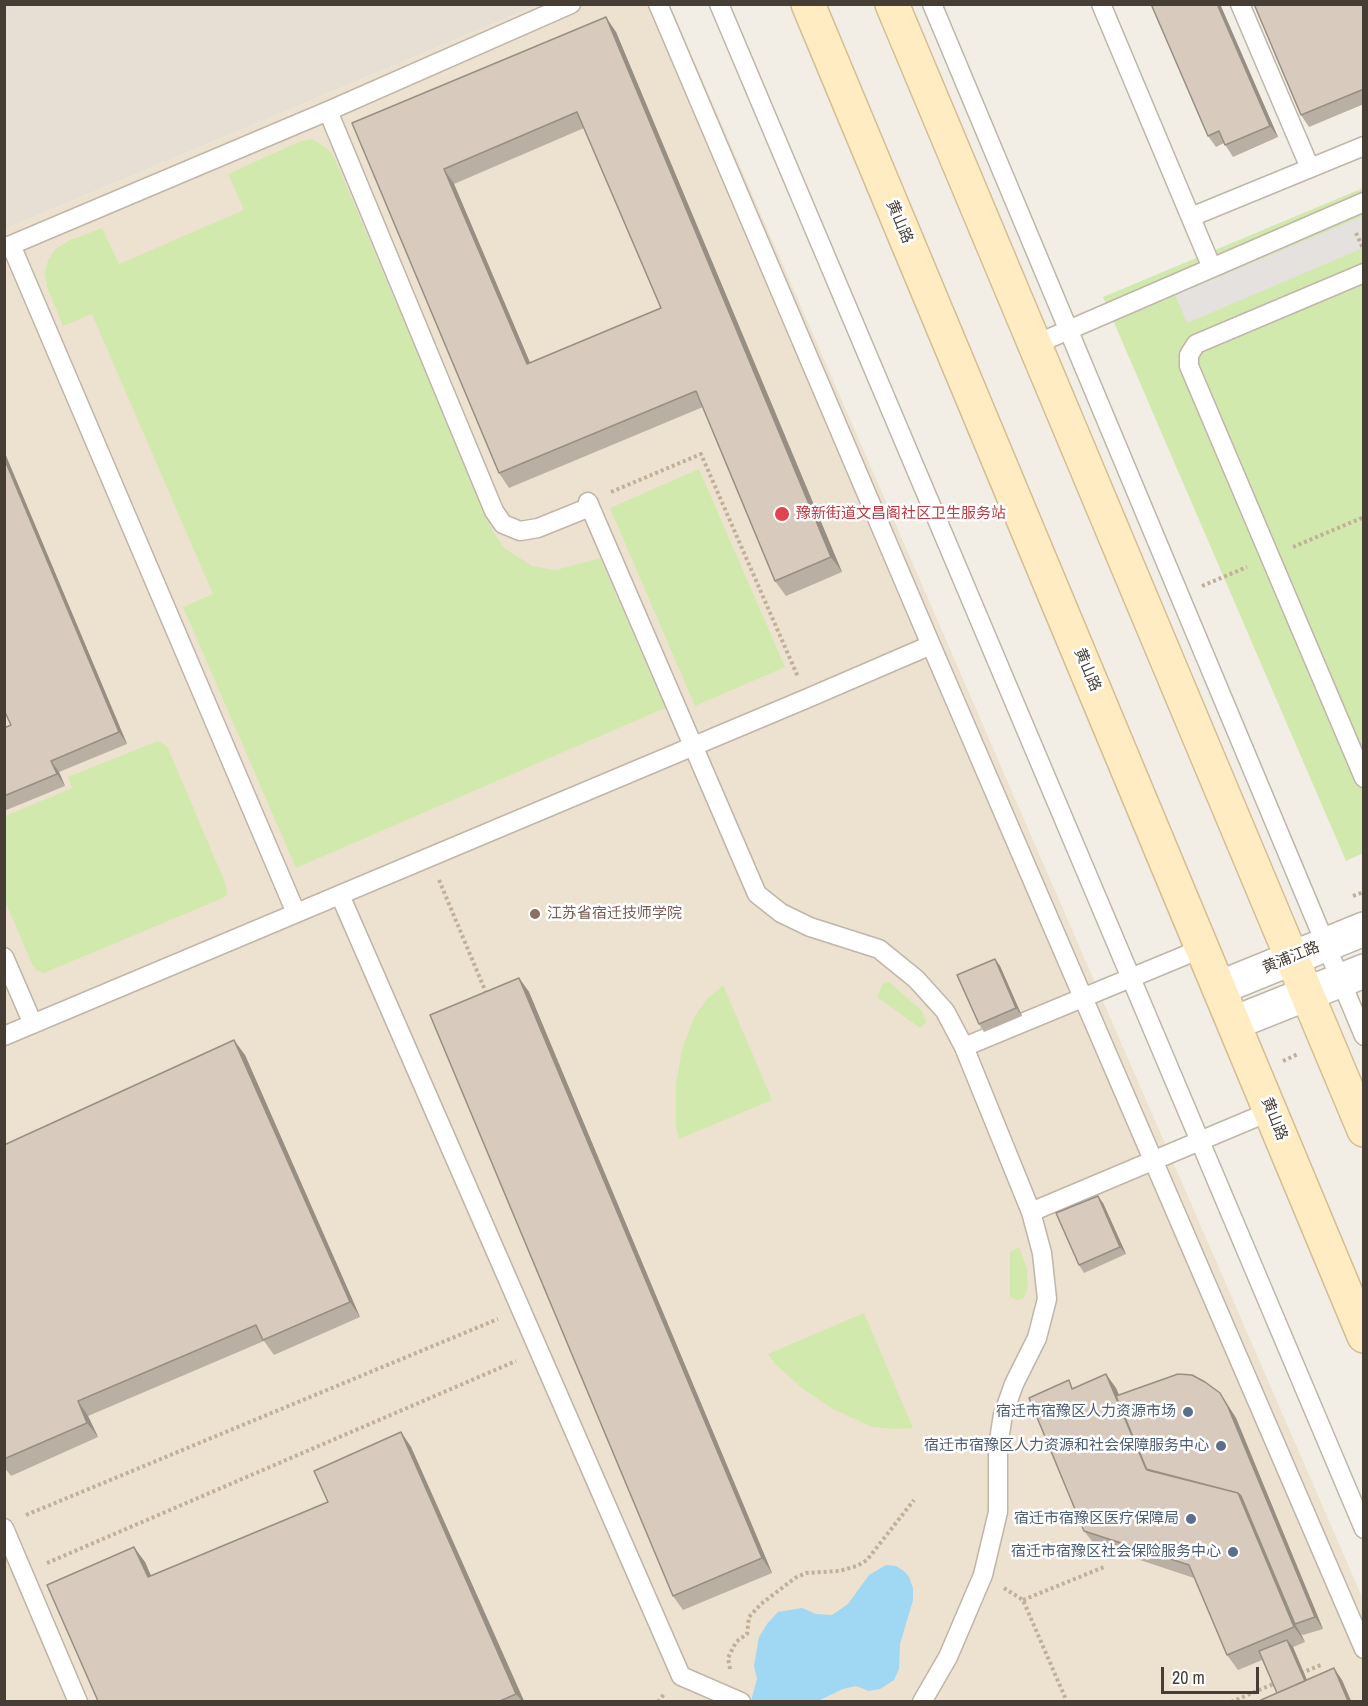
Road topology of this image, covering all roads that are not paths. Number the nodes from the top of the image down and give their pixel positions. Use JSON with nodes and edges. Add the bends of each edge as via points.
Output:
{"nodes":[{"id":1,"x":571,"y":4,"type":"edge"},
{"id":2,"x":658,"y":4,"type":"edge"},
{"id":3,"x":719,"y":4,"type":"edge"},
{"id":4,"x":808,"y":4,"type":"edge"},
{"id":5,"x":892,"y":4,"type":"edge"},
{"id":6,"x":932,"y":4,"type":"edge"},
{"id":7,"x":1101,"y":4,"type":"edge"},
{"id":8,"x":1240,"y":4,"type":"edge"},
{"id":9,"x":328,"y":111,"type":"junction"},
{"id":10,"x":1364,"y":146,"type":"edge"},
{"id":11,"x":1310,"y":168,"type":"junction"},
{"id":12,"x":1364,"y":202,"type":"edge"},
{"id":13,"x":1191,"y":217,"type":"junction"},
{"id":14,"x":8,"y":246,"type":"edge"},
{"id":15,"x":1212,"y":268,"type":"junction"},
{"id":16,"x":1364,"y":273,"type":"edge"},
{"id":17,"x":1069,"y":330,"type":"junction"},
{"id":18,"x":1034,"y":345,"type":"junction"},
{"id":19,"x":931,"y":645,"type":"junction"},
{"id":20,"x":694,"y":746,"type":"junction"},
{"id":21,"x":1364,"y":778,"type":"edge"},
{"id":22,"x":340,"y":895,"type":"junction"},
{"id":23,"x":296,"y":913,"type":"junction"},
{"id":24,"x":1364,"y":929,"type":"edge"},
{"id":25,"x":1326,"y":944,"type":"junction"},
{"id":26,"x":1203,"y":948,"type":"junction"},
{"id":27,"x":4,"y":957,"type":"edge"},
{"id":28,"x":1292,"y":958,"type":"junction"},
{"id":29,"x":1352,"y":975,"type":"edge"},
{"id":30,"x":1130,"y":978,"type":"junction"},
{"id":31,"x":1219,"y":988,"type":"junction"},
{"id":32,"x":1306,"y":994,"type":"junction"},
{"id":33,"x":1083,"y":998,"type":"junction"},
{"id":34,"x":1234,"y":1023,"type":"junction"},
{"id":35,"x":33,"y":1024,"type":"junction"},
{"id":36,"x":4,"y":1036,"type":"edge"},
{"id":37,"x":1364,"y":1036,"type":"edge"},
{"id":38,"x":964,"y":1047,"type":"junction"},
{"id":39,"x":1271,"y":1112,"type":"junction"},
{"id":40,"x":1364,"y":1130,"type":"edge"},
{"id":41,"x":1199,"y":1142,"type":"junction"},
{"id":42,"x":1153,"y":1161,"type":"junction"},
{"id":43,"x":1031,"y":1212,"type":"junction"},
{"id":44,"x":1364,"y":1336,"type":"edge"},
{"id":45,"x":10,"y":1524,"type":"edge"},
{"id":46,"x":1364,"y":1529,"type":"edge"},
{"id":47,"x":1364,"y":1649,"type":"edge"},
{"id":48,"x":735,"y":1699,"type":"edge"},
{"id":49,"x":78,"y":1701,"type":"edge"},
{"id":50,"x":922,"y":1701,"type":"edge"}],
"edges":[{"from":1,"to":9,"type":"lane"},
{"from":2,"to":19,"type":"lane"},
{"from":3,"to":30,"type":"lane"},
{"from":4,"to":26,"type":"main road","name":"黄山路"},
{"from":5,"to":18,"type":"main road"},
{"from":6,"to":17,"type":"lane"},
{"from":7,"to":13,"type":"lane"},
{"from":8,"to":11,"type":"lane"},
{"from":9,"to":14,"type":"lane"},
{"from":9,"to":20,"type":"lane","via":[[494,511],[503,524],[520,531],[538,528],[589,504]]},
{"from":10,"to":11,"type":"lane"},
{"from":11,"to":13,"type":"lane"},
{"from":12,"to":15,"type":"lane"},
{"from":13,"to":15,"type":"lane"},
{"from":14,"to":23,"type":"lane"},
{"from":15,"to":17,"type":"lane"},
{"from":16,"to":21,"type":"lane","via":[[1196,344],[1189,366]]},
{"from":17,"to":18,"type":"lane"},
{"from":17,"to":25,"type":"lane"},
{"from":18,"to":28,"type":"main road"},
{"from":19,"to":20,"type":"lane"},
{"from":19,"to":33,"type":"lane"},
{"from":20,"to":22,"type":"lane"},
{"from":20,"to":38,"type":"lane","via":[[757,894],[781,913],[810,927],[879,949],[916,979],[945,1011]]},
{"from":22,"to":23,"type":"lane"},
{"from":22,"to":48,"type":"lane","via":[[681,1676]]},
{"from":23,"to":35,"type":"lane"},
{"from":24,"to":25,"type":"street","name":"黄浦江路"},
{"from":25,"to":28,"type":"street","name":"黄浦江路"},
{"from":25,"to":29,"type":"lane"},
{"from":26,"to":30,"type":"lane"},
{"from":26,"to":31,"type":"main road","name":"黄山路"},
{"from":27,"to":35,"type":"lane"},
{"from":28,"to":31,"type":"street","name":"黄浦江路"},
{"from":28,"to":32,"type":"main road"},
{"from":29,"to":32,"type":"street"},
{"from":29,"to":37,"type":"lane"},
{"from":30,"to":33,"type":"lane"},
{"from":30,"to":41,"type":"lane"},
{"from":31,"to":34,"type":"main road","name":"黄山路"},
{"from":32,"to":34,"type":"street"},
{"from":32,"to":40,"type":"main road"},
{"from":33,"to":38,"type":"lane"},
{"from":33,"to":42,"type":"lane"},
{"from":34,"to":39,"type":"main road","name":"黄山路"},
{"from":35,"to":36,"type":"lane"},
{"from":38,"to":43,"type":"lane"},
{"from":39,"to":41,"type":"lane"},
{"from":39,"to":44,"type":"main road","name":"黄山路"},
{"from":41,"to":42,"type":"lane"},
{"from":41,"to":46,"type":"lane"},
{"from":42,"to":43,"type":"lane"},
{"from":42,"to":47,"type":"lane"},
{"from":43,"to":50,"type":"lane","via":[[1042,1253],[1047,1299],[1037,1338],[1003,1415],[998,1446],[998,1512],[983,1575],[948,1657]]},
{"from":45,"to":49,"type":"lane","via":[[23,1573]]}]}
